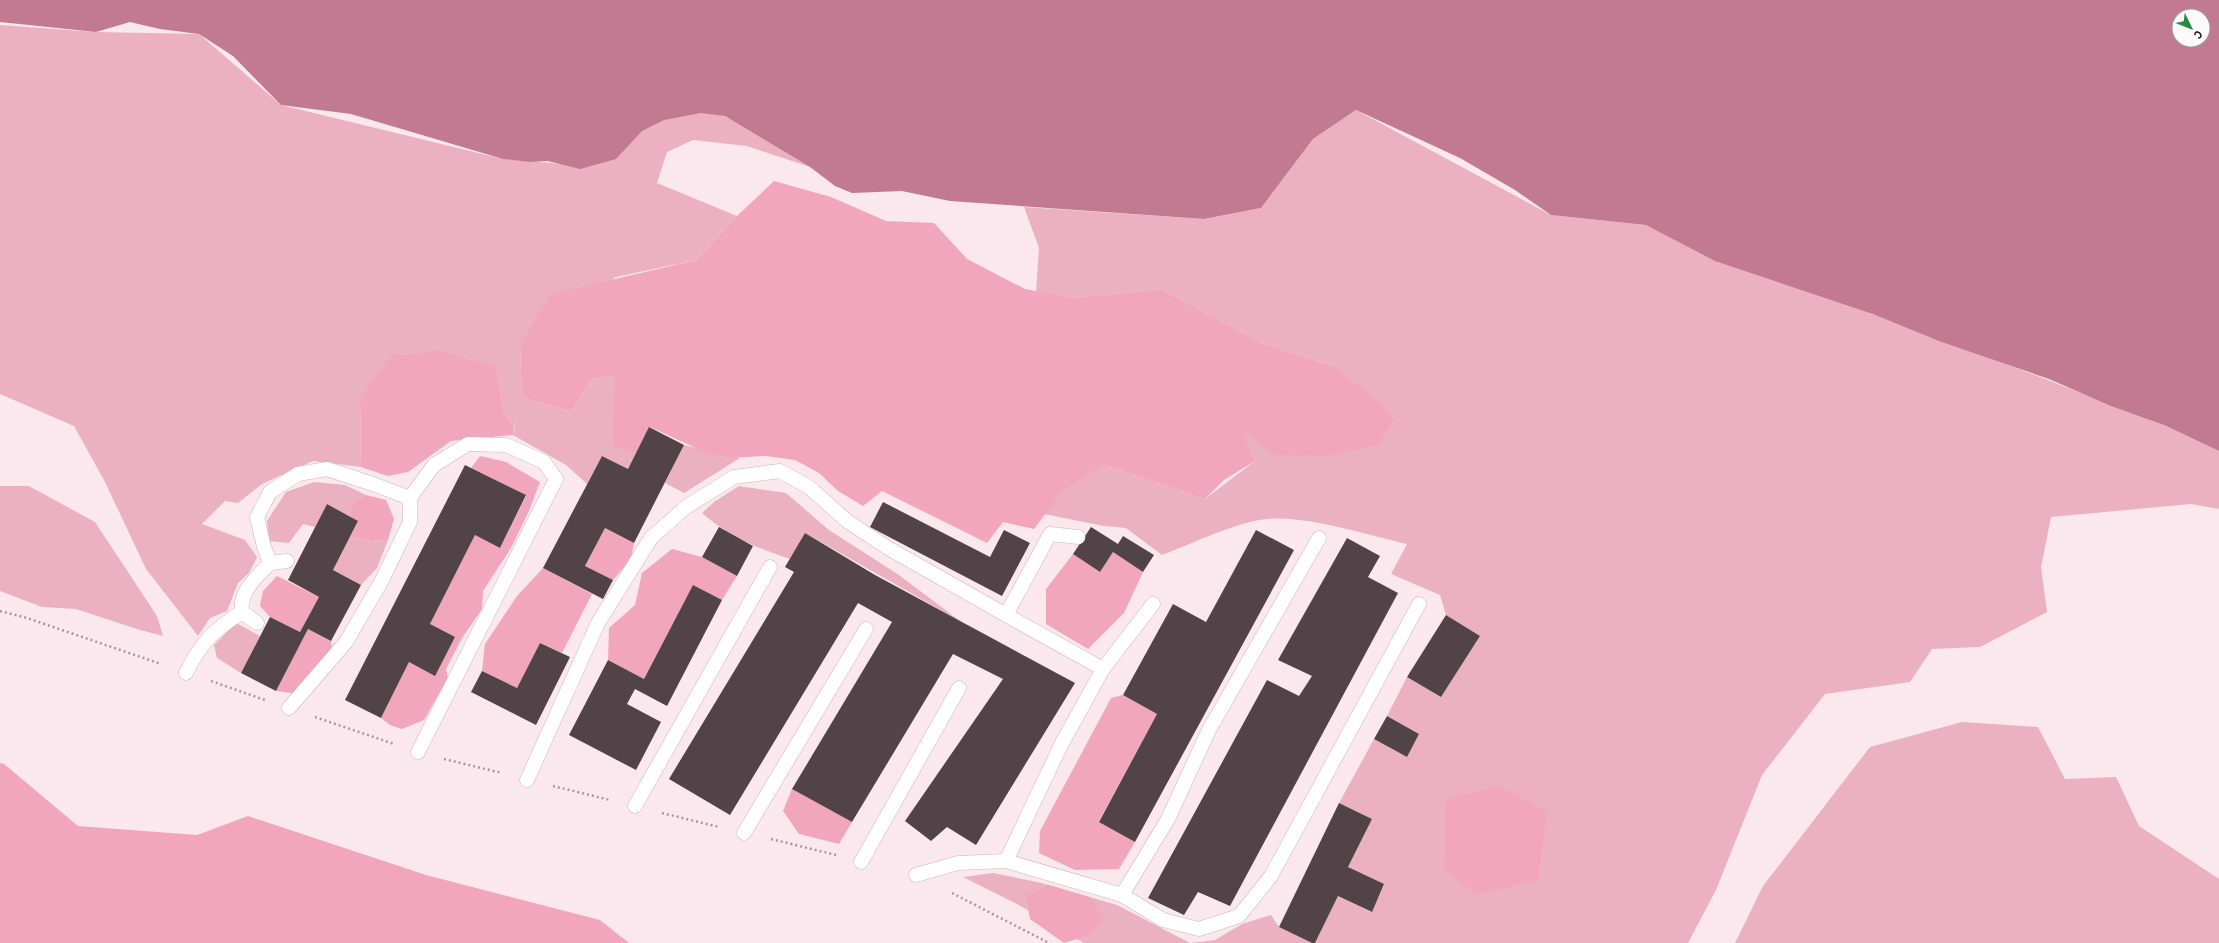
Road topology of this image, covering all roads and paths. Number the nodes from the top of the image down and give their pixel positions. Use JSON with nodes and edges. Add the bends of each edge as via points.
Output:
{"nodes":[{"id":1,"x":410,"y":498,"type":"junction"},
{"id":2,"x":1078,"y":537,"type":"dead end"},
{"id":3,"x":1319,"y":538,"type":"dead end"},
{"id":4,"x":287,"y":561,"type":"dead end"},
{"id":5,"x":270,"y":562,"type":"junction"},
{"id":6,"x":770,"y":567,"type":"dead end"},
{"id":7,"x":1153,"y":604,"type":"dead end"},
{"id":8,"x":1418,"y":604,"type":"dead end"},
{"id":9,"x":242,"y":612,"type":"junction"},
{"id":10,"x":1006,"y":615,"type":"junction"},
{"id":11,"x":257,"y":623,"type":"dead end"},
{"id":12,"x":866,"y":629,"type":"dead end"},
{"id":13,"x":1102,"y":669,"type":"junction"},
{"id":14,"x":186,"y":673,"type":"dead end"},
{"id":15,"x":959,"y":688,"type":"dead end"},
{"id":16,"x":289,"y":708,"type":"dead end"},
{"id":17,"x":418,"y":752,"type":"dead end"},
{"id":18,"x":527,"y":780,"type":"dead end"},
{"id":19,"x":635,"y":806,"type":"dead end"},
{"id":20,"x":744,"y":833,"type":"dead end"},
{"id":21,"x":1006,"y":861,"type":"junction"},
{"id":22,"x":861,"y":862,"type":"dead end"},
{"id":23,"x":916,"y":875,"type":"dead end"},
{"id":24,"x":1122,"y":895,"type":"junction"}],
"edges":[{"from":1,"to":5,"type":"lane","via":[[327,469],[298,474],[270,492],[257,516]]},
{"from":1,"to":16,"type":"lane","via":[[410,522],[346,642]]},
{"from":1,"to":17,"type":"lane","via":[[434,464],[468,444],[506,445],[544,462],[556,479]]},
{"from":2,"to":10,"type":"lane","via":[[1050,534]]},
{"from":3,"to":24,"type":"lane","via":[[1209,730],[1168,819]]},
{"from":4,"to":5,"type":"lane"},
{"from":5,"to":9,"type":"lane","via":[[250,584],[241,602]]},
{"from":6,"to":19,"type":"lane"},
{"from":7,"to":13,"type":"lane"},
{"from":8,"to":24,"type":"lane","via":[[1271,876],[1239,916],[1199,929],[1163,920]]},
{"from":9,"to":11,"type":"lane"},
{"from":9,"to":14,"type":"lane","via":[[217,628],[196,652]]},
{"from":10,"to":13,"type":"lane"},
{"from":10,"to":18,"type":"lane","via":[[888,548],[848,521],[809,487],[780,471],[734,477],[686,507],[651,538],[598,623]]},
{"from":12,"to":20,"type":"lane"},
{"from":13,"to":21,"type":"lane","via":[[1062,743]]},
{"from":15,"to":22,"type":"lane"},
{"from":21,"to":23,"type":"lane","via":[[958,863]]},
{"from":21,"to":24,"type":"lane"}]}
